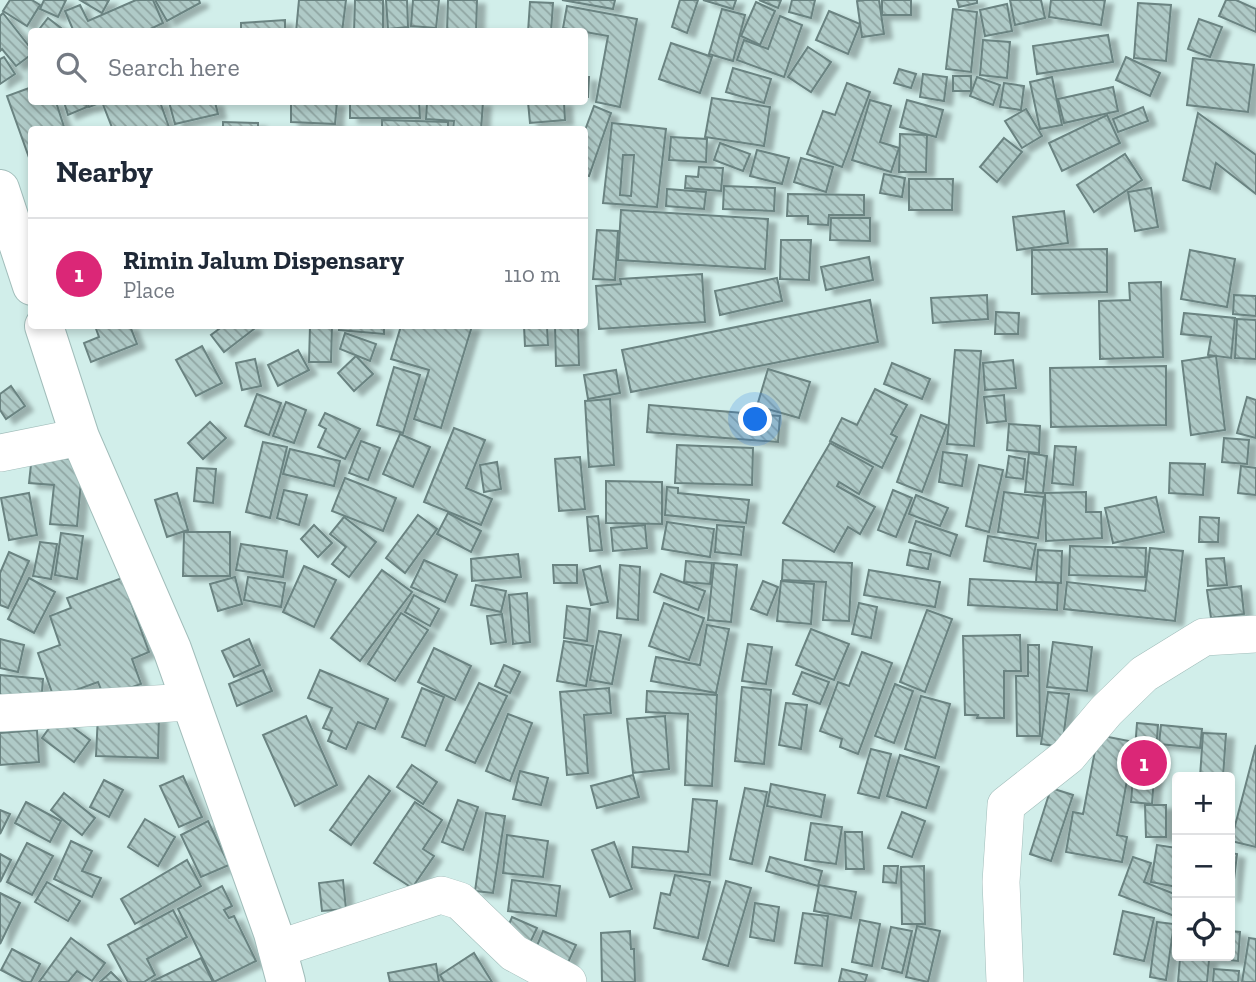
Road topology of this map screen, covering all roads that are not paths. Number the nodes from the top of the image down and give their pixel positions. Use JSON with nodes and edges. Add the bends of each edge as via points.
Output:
{"nodes":[{"id":1,"x":0,"y":189,"type":"edge"},
{"id":2,"x":28,"y":274,"type":"edge"},
{"id":3,"x":45,"y":329,"type":"edge"},
{"id":4,"x":80,"y":438,"type":"junction"},
{"id":5,"x":0,"y":453,"type":"edge"},
{"id":6,"x":1256,"y":634,"type":"edge"},
{"id":7,"x":190,"y":702,"type":"junction"},
{"id":8,"x":0,"y":713,"type":"edge"},
{"id":9,"x":281,"y":965,"type":"edge"},
{"id":10,"x":568,"y":982,"type":"edge"},
{"id":11,"x":1005,"y":982,"type":"edge"}],
"edges":[{"from":1,"to":2,"type":"street"},
{"from":3,"to":4,"type":"street"},
{"from":4,"to":5,"type":"street"},
{"from":4,"to":7,"type":"street","via":[[172,649]]},
{"from":6,"to":11,"type":"street","via":[[1204,637],[1144,674],[1068,756],[1006,805],[1001,882]]},
{"from":7,"to":8,"type":"street"},
{"from":7,"to":9,"type":"street"},
{"from":9,"to":10,"type":"street","via":[[441,895],[460,901],[514,953]]}]}
